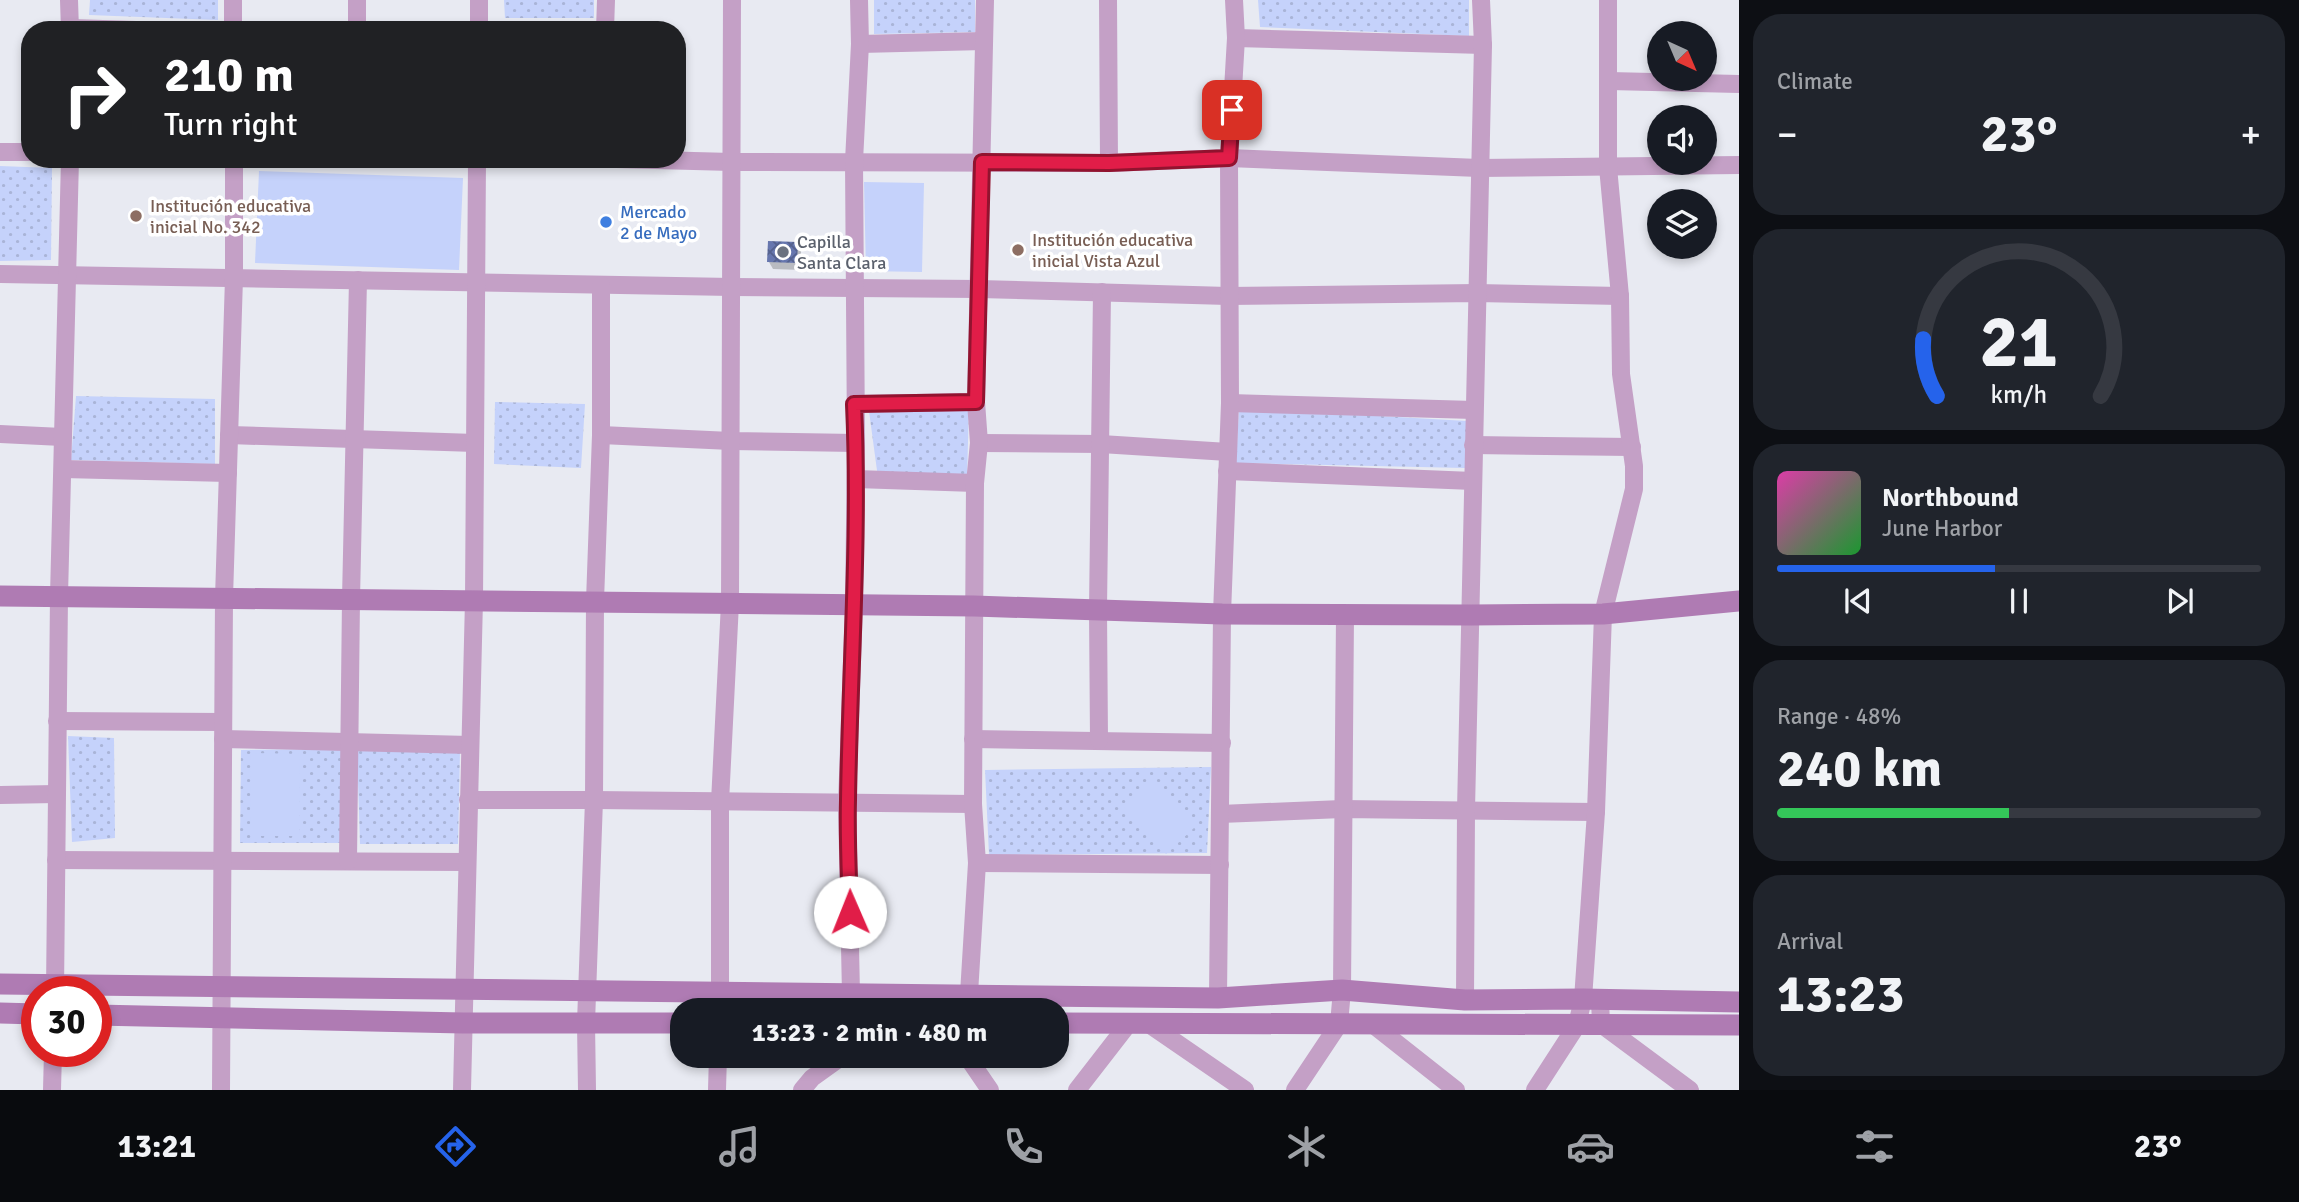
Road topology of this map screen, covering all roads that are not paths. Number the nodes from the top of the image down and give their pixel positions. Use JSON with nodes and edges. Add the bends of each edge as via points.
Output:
{"nodes":[{"id":1,"x":69,"y":0,"type":"edge"},
{"id":2,"x":233,"y":0,"type":"edge"},
{"id":3,"x":357,"y":0,"type":"edge"},
{"id":4,"x":480,"y":0,"type":"edge"},
{"id":5,"x":606,"y":0,"type":"edge"},
{"id":6,"x":732,"y":0,"type":"edge"},
{"id":7,"x":859,"y":0,"type":"edge"},
{"id":8,"x":985,"y":0,"type":"edge"},
{"id":9,"x":1108,"y":0,"type":"edge"},
{"id":10,"x":1234,"y":0,"type":"edge"},
{"id":11,"x":1481,"y":0,"type":"edge"},
{"id":12,"x":1608,"y":0,"type":"edge"},
{"id":13,"x":69,"y":21,"type":"edge"},
{"id":14,"x":233,"y":21,"type":"edge"},
{"id":15,"x":357,"y":21,"type":"edge"},
{"id":16,"x":479,"y":21,"type":"edge"},
{"id":17,"x":606,"y":21,"type":"edge"},
{"id":18,"x":1236,"y":38,"type":"junction"},
{"id":19,"x":984,"y":41,"type":"junction"},
{"id":20,"x":860,"y":44,"type":"junction"},
{"id":21,"x":1483,"y":45,"type":"junction"},
{"id":22,"x":1609,"y":81,"type":"junction"},
{"id":23,"x":1739,"y":84,"type":"edge"},
{"id":24,"x":0,"y":152,"type":"edge"},
{"id":25,"x":21,"y":152,"type":"edge"},
{"id":26,"x":1229,"y":158,"type":"junction"},
{"id":27,"x":686,"y":161,"type":"edge"},
{"id":28,"x":732,"y":162,"type":"junction"},
{"id":29,"x":854,"y":162,"type":"junction"},
{"id":30,"x":982,"y":162,"type":"junction"},
{"id":31,"x":1109,"y":163,"type":"junction"},
{"id":32,"x":1739,"y":165,"type":"edge"},
{"id":33,"x":1608,"y":167,"type":"junction"},
{"id":34,"x":70,"y":168,"type":"edge"},
{"id":35,"x":234,"y":168,"type":"edge"},
{"id":36,"x":477,"y":168,"type":"edge"},
{"id":37,"x":1479,"y":168,"type":"junction"},
{"id":38,"x":0,"y":274,"type":"edge"},
{"id":39,"x":65,"y":275,"type":"junction"},
{"id":40,"x":234,"y":278,"type":"junction"},
{"id":41,"x":358,"y":280,"type":"junction"},
{"id":42,"x":477,"y":283,"type":"junction"},
{"id":43,"x":601,"y":285,"type":"junction"},
{"id":44,"x":732,"y":288,"type":"junction"},
{"id":45,"x":853,"y":289,"type":"junction"},
{"id":46,"x":979,"y":289,"type":"junction"},
{"id":47,"x":1102,"y":292,"type":"junction"},
{"id":48,"x":1477,"y":293,"type":"junction"},
{"id":49,"x":1228,"y":296,"type":"junction"},
{"id":50,"x":1620,"y":296,"type":"junction"},
{"id":51,"x":976,"y":402,"type":"junction"},
{"id":52,"x":1230,"y":403,"type":"junction"},
{"id":53,"x":854,"y":404,"type":"junction"},
{"id":54,"x":1474,"y":410,"type":"junction"},
{"id":55,"x":0,"y":434,"type":"edge"},
{"id":56,"x":229,"y":435,"type":"junction"},
{"id":57,"x":601,"y":435,"type":"junction"},
{"id":58,"x":62,"y":438,"type":"junction"},
{"id":59,"x":354,"y":439,"type":"junction"},
{"id":60,"x":731,"y":441,"type":"junction"},
{"id":61,"x":475,"y":443,"type":"junction"},
{"id":62,"x":856,"y":443,"type":"junction"},
{"id":63,"x":979,"y":443,"type":"junction"},
{"id":64,"x":1101,"y":444,"type":"junction"},
{"id":65,"x":1473,"y":445,"type":"junction"},
{"id":66,"x":1632,"y":447,"type":"junction"},
{"id":67,"x":1228,"y":452,"type":"junction"},
{"id":68,"x":63,"y":469,"type":"junction"},
{"id":69,"x":1227,"y":471,"type":"junction"},
{"id":70,"x":228,"y":473,"type":"junction"},
{"id":71,"x":856,"y":479,"type":"junction"},
{"id":72,"x":1474,"y":481,"type":"junction"},
{"id":73,"x":975,"y":483,"type":"junction"},
{"id":74,"x":0,"y":596,"type":"edge"},
{"id":75,"x":59,"y":596,"type":"junction"},
{"id":76,"x":224,"y":598,"type":"junction"},
{"id":77,"x":351,"y":599,"type":"junction"},
{"id":78,"x":474,"y":600,"type":"junction"},
{"id":79,"x":595,"y":601,"type":"junction"},
{"id":80,"x":1739,"y":601,"type":"edge"},
{"id":81,"x":730,"y":603,"type":"junction"},
{"id":82,"x":854,"y":605,"type":"junction"},
{"id":83,"x":974,"y":606,"type":"junction"},
{"id":84,"x":1098,"y":610,"type":"junction"},
{"id":85,"x":1222,"y":614,"type":"junction"},
{"id":86,"x":1345,"y":614,"type":"junction"},
{"id":87,"x":1603,"y":614,"type":"junction"},
{"id":88,"x":1471,"y":615,"type":"junction"},
{"id":89,"x":57,"y":721,"type":"junction"},
{"id":90,"x":223,"y":731,"type":"junction"},
{"id":91,"x":973,"y":739,"type":"junction"},
{"id":92,"x":1099,"y":740,"type":"junction"},
{"id":93,"x":349,"y":742,"type":"junction"},
{"id":94,"x":1222,"y":743,"type":"junction"},
{"id":95,"x":470,"y":745,"type":"junction"},
{"id":96,"x":57,"y":794,"type":"junction"},
{"id":97,"x":0,"y":795,"type":"edge"},
{"id":98,"x":468,"y":800,"type":"junction"},
{"id":99,"x":594,"y":800,"type":"junction"},
{"id":100,"x":720,"y":802,"type":"junction"},
{"id":101,"x":848,"y":804,"type":"junction"},
{"id":102,"x":973,"y":804,"type":"junction"},
{"id":103,"x":1342,"y":809,"type":"junction"},
{"id":104,"x":1466,"y":810,"type":"junction"},
{"id":105,"x":1596,"y":812,"type":"junction"},
{"id":106,"x":1220,"y":814,"type":"junction"},
{"id":107,"x":56,"y":860,"type":"junction"},
{"id":108,"x":222,"y":860,"type":"junction"},
{"id":109,"x":348,"y":861,"type":"junction"},
{"id":110,"x":467,"y":862,"type":"junction"},
{"id":111,"x":977,"y":863,"type":"junction"},
{"id":112,"x":1220,"y":865,"type":"junction"},
{"id":113,"x":55,"y":976,"type":"edge"},
{"id":114,"x":0,"y":984,"type":"edge"},
{"id":115,"x":21,"y":986,"type":"edge"},
{"id":116,"x":221,"y":987,"type":"junction"},
{"id":117,"x":112,"y":988,"type":"edge"},
{"id":118,"x":463,"y":989,"type":"junction"},
{"id":119,"x":1342,"y":990,"type":"junction"},
{"id":120,"x":587,"y":991,"type":"junction"},
{"id":121,"x":851,"y":994,"type":"junction"},
{"id":122,"x":680,"y":998,"type":"edge"},
{"id":123,"x":720,"y":998,"type":"edge"},
{"id":124,"x":776,"y":998,"type":"edge"},
{"id":125,"x":896,"y":998,"type":"edge"},
{"id":126,"x":969,"y":998,"type":"edge"},
{"id":127,"x":1218,"y":998,"type":"junction"},
{"id":128,"x":1069,"y":1000,"type":"edge"},
{"id":129,"x":1465,"y":1000,"type":"junction"},
{"id":130,"x":1592,"y":1000,"type":"junction"},
{"id":131,"x":1739,"y":1002,"type":"edge"},
{"id":132,"x":0,"y":1013,"type":"edge"},
{"id":133,"x":21,"y":1014,"type":"edge"},
{"id":134,"x":112,"y":1015,"type":"edge"},
{"id":135,"x":222,"y":1018,"type":"junction"},
{"id":136,"x":463,"y":1023,"type":"junction"},
{"id":137,"x":586,"y":1023,"type":"junction"},
{"id":138,"x":670,"y":1023,"type":"edge"},
{"id":139,"x":1069,"y":1023,"type":"edge"},
{"id":140,"x":1371,"y":1023,"type":"junction"},
{"id":141,"x":1139,"y":1024,"type":"junction"},
{"id":142,"x":1339,"y":1024,"type":"junction"},
{"id":143,"x":1577,"y":1024,"type":"junction"},
{"id":144,"x":1601,"y":1024,"type":"junction"},
{"id":145,"x":1739,"y":1025,"type":"edge"},
{"id":146,"x":53,"y":1067,"type":"edge"},
{"id":147,"x":718,"y":1068,"type":"edge"},
{"id":148,"x":826,"y":1068,"type":"edge"},
{"id":149,"x":975,"y":1068,"type":"edge"},
{"id":150,"x":52,"y":1090,"type":"edge"},
{"id":151,"x":221,"y":1090,"type":"edge"},
{"id":152,"x":462,"y":1090,"type":"edge"},
{"id":153,"x":587,"y":1090,"type":"edge"},
{"id":154,"x":718,"y":1090,"type":"edge"},
{"id":155,"x":802,"y":1090,"type":"edge"},
{"id":156,"x":990,"y":1090,"type":"edge"},
{"id":157,"x":1077,"y":1090,"type":"edge"},
{"id":158,"x":1245,"y":1090,"type":"edge"},
{"id":159,"x":1295,"y":1090,"type":"edge"},
{"id":160,"x":1456,"y":1090,"type":"edge"},
{"id":161,"x":1535,"y":1090,"type":"edge"},
{"id":162,"x":1690,"y":1090,"type":"edge"}],
"edges":[{"from":1,"to":13,"type":"street"},
{"from":2,"to":14,"type":"street"},
{"from":3,"to":15,"type":"street"},
{"from":4,"to":16,"type":"street"},
{"from":5,"to":17,"type":"street"},
{"from":6,"to":28,"type":"street"},
{"from":7,"to":20,"type":"street"},
{"from":8,"to":19,"type":"street"},
{"from":9,"to":31,"type":"street"},
{"from":10,"to":18,"type":"street"},
{"from":11,"to":21,"type":"street"},
{"from":12,"to":22,"type":"street"},
{"from":18,"to":21,"type":"street"},
{"from":18,"to":26,"type":"street"},
{"from":19,"to":20,"type":"street"},
{"from":19,"to":30,"type":"street"},
{"from":20,"to":29,"type":"street"},
{"from":21,"to":37,"type":"street"},
{"from":22,"to":23,"type":"street"},
{"from":22,"to":33,"type":"street"},
{"from":24,"to":25,"type":"street"},
{"from":26,"to":31,"type":"street"},
{"from":26,"to":37,"type":"street"},
{"from":26,"to":49,"type":"street"},
{"from":27,"to":28,"type":"street"},
{"from":28,"to":29,"type":"street"},
{"from":28,"to":44,"type":"street"},
{"from":29,"to":30,"type":"street"},
{"from":29,"to":45,"type":"street"},
{"from":30,"to":31,"type":"street"},
{"from":30,"to":46,"type":"street"},
{"from":32,"to":33,"type":"street"},
{"from":33,"to":37,"type":"street"},
{"from":33,"to":50,"type":"street"},
{"from":34,"to":39,"type":"street"},
{"from":35,"to":40,"type":"street"},
{"from":36,"to":42,"type":"street"},
{"from":37,"to":48,"type":"street"},
{"from":38,"to":39,"type":"street"},
{"from":39,"to":40,"type":"street"},
{"from":39,"to":58,"type":"street"},
{"from":40,"to":41,"type":"street"},
{"from":40,"to":56,"type":"street"},
{"from":41,"to":42,"type":"street"},
{"from":41,"to":59,"type":"street"},
{"from":42,"to":43,"type":"street"},
{"from":42,"to":61,"type":"street"},
{"from":43,"to":44,"type":"street"},
{"from":43,"to":57,"type":"street"},
{"from":44,"to":45,"type":"street"},
{"from":44,"to":60,"type":"street"},
{"from":45,"to":46,"type":"street"},
{"from":45,"to":53,"type":"street"},
{"from":46,"to":47,"type":"street"},
{"from":46,"to":51,"type":"street"},
{"from":47,"to":49,"type":"street"},
{"from":47,"to":64,"type":"street"},
{"from":48,"to":49,"type":"street"},
{"from":48,"to":50,"type":"street"},
{"from":48,"to":54,"type":"street"},
{"from":49,"to":52,"type":"street"},
{"from":50,"to":66,"type":"street","via":[[1621,373]]},
{"from":51,"to":53,"type":"street"},
{"from":51,"to":63,"type":"street"},
{"from":52,"to":54,"type":"street"},
{"from":52,"to":67,"type":"street"},
{"from":53,"to":62,"type":"street"},
{"from":54,"to":65,"type":"street"},
{"from":55,"to":58,"type":"street"},
{"from":56,"to":59,"type":"street"},
{"from":56,"to":70,"type":"street"},
{"from":57,"to":60,"type":"street"},
{"from":57,"to":79,"type":"street"},
{"from":58,"to":68,"type":"street"},
{"from":59,"to":61,"type":"street"},
{"from":59,"to":77,"type":"street"},
{"from":60,"to":62,"type":"street"},
{"from":60,"to":81,"type":"street"},
{"from":61,"to":78,"type":"street"},
{"from":62,"to":71,"type":"street"},
{"from":63,"to":64,"type":"street"},
{"from":63,"to":73,"type":"street"},
{"from":64,"to":67,"type":"street"},
{"from":64,"to":84,"type":"street"},
{"from":65,"to":66,"type":"street"},
{"from":65,"to":72,"type":"street"},
{"from":66,"to":87,"type":"street","via":[[1634,489]]},
{"from":67,"to":69,"type":"street"},
{"from":68,"to":70,"type":"street"},
{"from":68,"to":75,"type":"street"},
{"from":69,"to":72,"type":"street"},
{"from":69,"to":85,"type":"street"},
{"from":70,"to":76,"type":"street"},
{"from":71,"to":73,"type":"street"},
{"from":71,"to":82,"type":"street"},
{"from":72,"to":88,"type":"street"},
{"from":73,"to":83,"type":"street"},
{"from":74,"to":75,"type":"street"},
{"from":75,"to":76,"type":"street"},
{"from":75,"to":89,"type":"street"},
{"from":76,"to":77,"type":"street"},
{"from":76,"to":90,"type":"street"},
{"from":77,"to":78,"type":"street"},
{"from":77,"to":93,"type":"street"},
{"from":78,"to":79,"type":"street"},
{"from":78,"to":95,"type":"street"},
{"from":79,"to":81,"type":"street"},
{"from":79,"to":99,"type":"street"},
{"from":80,"to":87,"type":"street"},
{"from":81,"to":82,"type":"street"},
{"from":81,"to":100,"type":"street"},
{"from":82,"to":83,"type":"street"},
{"from":82,"to":101,"type":"street"},
{"from":83,"to":84,"type":"street"},
{"from":83,"to":91,"type":"street"},
{"from":84,"to":85,"type":"street"},
{"from":84,"to":92,"type":"street"},
{"from":85,"to":86,"type":"street"},
{"from":85,"to":94,"type":"street"},
{"from":86,"to":88,"type":"street"},
{"from":86,"to":103,"type":"street"},
{"from":87,"to":88,"type":"street"},
{"from":87,"to":105,"type":"street"},
{"from":88,"to":104,"type":"street"},
{"from":89,"to":90,"type":"street"},
{"from":89,"to":96,"type":"street"},
{"from":90,"to":93,"type":"street"},
{"from":90,"to":108,"type":"street"},
{"from":91,"to":92,"type":"street"},
{"from":91,"to":102,"type":"street"},
{"from":92,"to":94,"type":"street"},
{"from":93,"to":95,"type":"street"},
{"from":93,"to":109,"type":"street"},
{"from":94,"to":106,"type":"street"},
{"from":95,"to":98,"type":"street"},
{"from":96,"to":97,"type":"street"},
{"from":96,"to":107,"type":"street"},
{"from":98,"to":99,"type":"street"},
{"from":98,"to":110,"type":"street"},
{"from":99,"to":100,"type":"street"},
{"from":99,"to":120,"type":"street"},
{"from":100,"to":101,"type":"street"},
{"from":100,"to":123,"type":"street"},
{"from":101,"to":102,"type":"street"},
{"from":101,"to":121,"type":"street"},
{"from":102,"to":111,"type":"street"},
{"from":103,"to":104,"type":"street"},
{"from":103,"to":106,"type":"street"},
{"from":103,"to":119,"type":"street"},
{"from":104,"to":105,"type":"street"},
{"from":104,"to":129,"type":"street"},
{"from":105,"to":130,"type":"street"},
{"from":106,"to":112,"type":"street"},
{"from":107,"to":108,"type":"street"},
{"from":107,"to":113,"type":"street"},
{"from":108,"to":109,"type":"street"},
{"from":108,"to":116,"type":"street"},
{"from":109,"to":110,"type":"street"},
{"from":110,"to":118,"type":"street"},
{"from":111,"to":112,"type":"street"},
{"from":111,"to":126,"type":"street"},
{"from":112,"to":127,"type":"street"},
{"from":114,"to":115,"type":"street"},
{"from":116,"to":117,"type":"street"},
{"from":116,"to":118,"type":"street"},
{"from":116,"to":135,"type":"street"},
{"from":118,"to":120,"type":"street"},
{"from":118,"to":136,"type":"street"},
{"from":119,"to":127,"type":"street"},
{"from":119,"to":129,"type":"street"},
{"from":119,"to":142,"type":"street"},
{"from":120,"to":122,"type":"street"},
{"from":120,"to":137,"type":"street"},
{"from":121,"to":124,"type":"street"},
{"from":121,"to":125,"type":"street"},
{"from":127,"to":128,"type":"street"},
{"from":129,"to":130,"type":"street"},
{"from":130,"to":131,"type":"street"},
{"from":130,"to":143,"type":"street"},
{"from":130,"to":144,"type":"street"},
{"from":132,"to":133,"type":"street"},
{"from":134,"to":135,"type":"street"},
{"from":135,"to":136,"type":"street"},
{"from":135,"to":151,"type":"street"},
{"from":136,"to":137,"type":"street"},
{"from":136,"to":152,"type":"street"},
{"from":137,"to":138,"type":"street"},
{"from":137,"to":153,"type":"street"},
{"from":139,"to":141,"type":"street"},
{"from":140,"to":142,"type":"street"},
{"from":140,"to":143,"type":"street"},
{"from":140,"to":160,"type":"street"},
{"from":141,"to":142,"type":"street"},
{"from":141,"to":157,"type":"street"},
{"from":141,"to":158,"type":"street"},
{"from":142,"to":159,"type":"street"},
{"from":143,"to":144,"type":"street"},
{"from":143,"to":161,"type":"street"},
{"from":144,"to":145,"type":"street"},
{"from":144,"to":162,"type":"street"},
{"from":146,"to":150,"type":"street"},
{"from":147,"to":154,"type":"street"},
{"from":148,"to":155,"type":"street"},
{"from":149,"to":156,"type":"street"}]}
